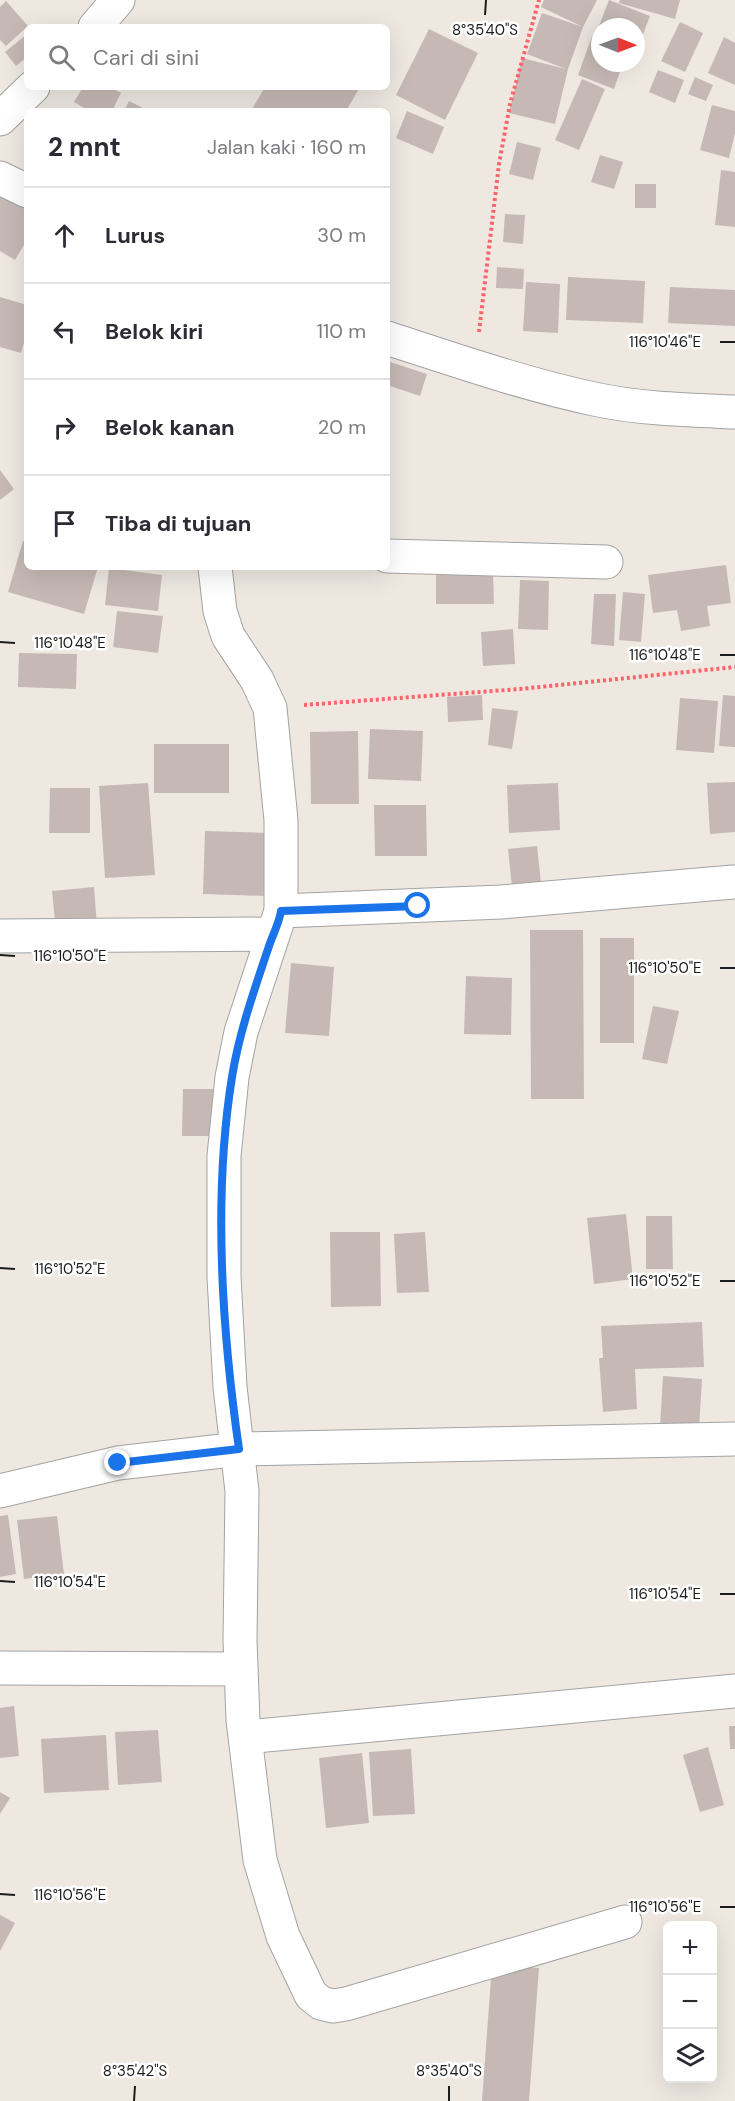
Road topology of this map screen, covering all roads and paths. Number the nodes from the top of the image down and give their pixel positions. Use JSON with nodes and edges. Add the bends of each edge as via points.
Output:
{"nodes":[{"id":1,"x":118,"y":0,"type":"edge"},
{"id":2,"x":539,"y":0,"type":"edge"},
{"id":3,"x":98,"y":24,"type":"edge"},
{"id":4,"x":30,"y":90,"type":"edge"},
{"id":5,"x":0,"y":119,"type":"edge"},
{"id":6,"x":0,"y":178,"type":"edge"},
{"id":7,"x":24,"y":190,"type":"edge"},
{"id":8,"x":390,"y":339,"type":"edge"},
{"id":9,"x":474,"y":367,"type":"junction"},
{"id":10,"x":735,"y":412,"type":"edge"},
{"id":11,"x":390,"y":556,"type":"edge"},
{"id":12,"x":606,"y":562,"type":"dead end"},
{"id":13,"x":215,"y":570,"type":"edge"},
{"id":14,"x":735,"y":667,"type":"edge"},
{"id":15,"x":270,"y":708,"type":"junction"},
{"id":16,"x":733,"y":882,"type":"dead end"},
{"id":17,"x":277,"y":923,"type":"junction"},
{"id":18,"x":0,"y":936,"type":"edge"},
{"id":19,"x":735,"y":1439,"type":"edge"},
{"id":20,"x":239,"y":1449,"type":"junction"},
{"id":21,"x":0,"y":1491,"type":"edge"},
{"id":22,"x":0,"y":1668,"type":"edge"},
{"id":23,"x":240,"y":1669,"type":"junction"},
{"id":24,"x":735,"y":1690,"type":"edge"},
{"id":25,"x":246,"y":1737,"type":"junction"},
{"id":26,"x":625,"y":1922,"type":"dead end"}],
"edges":[{"from":1,"to":3,"type":"street"},
{"from":2,"to":9,"type":"path","via":[[510,104],[499,164]]},
{"from":4,"to":5,"type":"street"},
{"from":6,"to":7,"type":"street"},
{"from":8,"to":9,"type":"street"},
{"from":9,"to":10,"type":"street","via":[[594,399],[670,410]]},
{"from":11,"to":12,"type":"street"},
{"from":13,"to":15,"type":"street","via":[[220,611],[228,636]]},
{"from":14,"to":15,"type":"path"},
{"from":15,"to":17,"type":"street","via":[[281,820]]},
{"from":16,"to":17,"type":"street"},
{"from":17,"to":18,"type":"street"},
{"from":17,"to":20,"type":"street","via":[[241,1032],[224,1156],[224,1277],[230,1387]]},
{"from":19,"to":20,"type":"street"},
{"from":20,"to":21,"type":"street","via":[[118,1463]]},
{"from":20,"to":23,"type":"street"},
{"from":22,"to":23,"type":"street"},
{"from":23,"to":25,"type":"street"},
{"from":24,"to":25,"type":"street"},
{"from":25,"to":26,"type":"street","via":[[260,1860],[283,1936],[304,1986],[321,2003],[346,2004]]}]}
